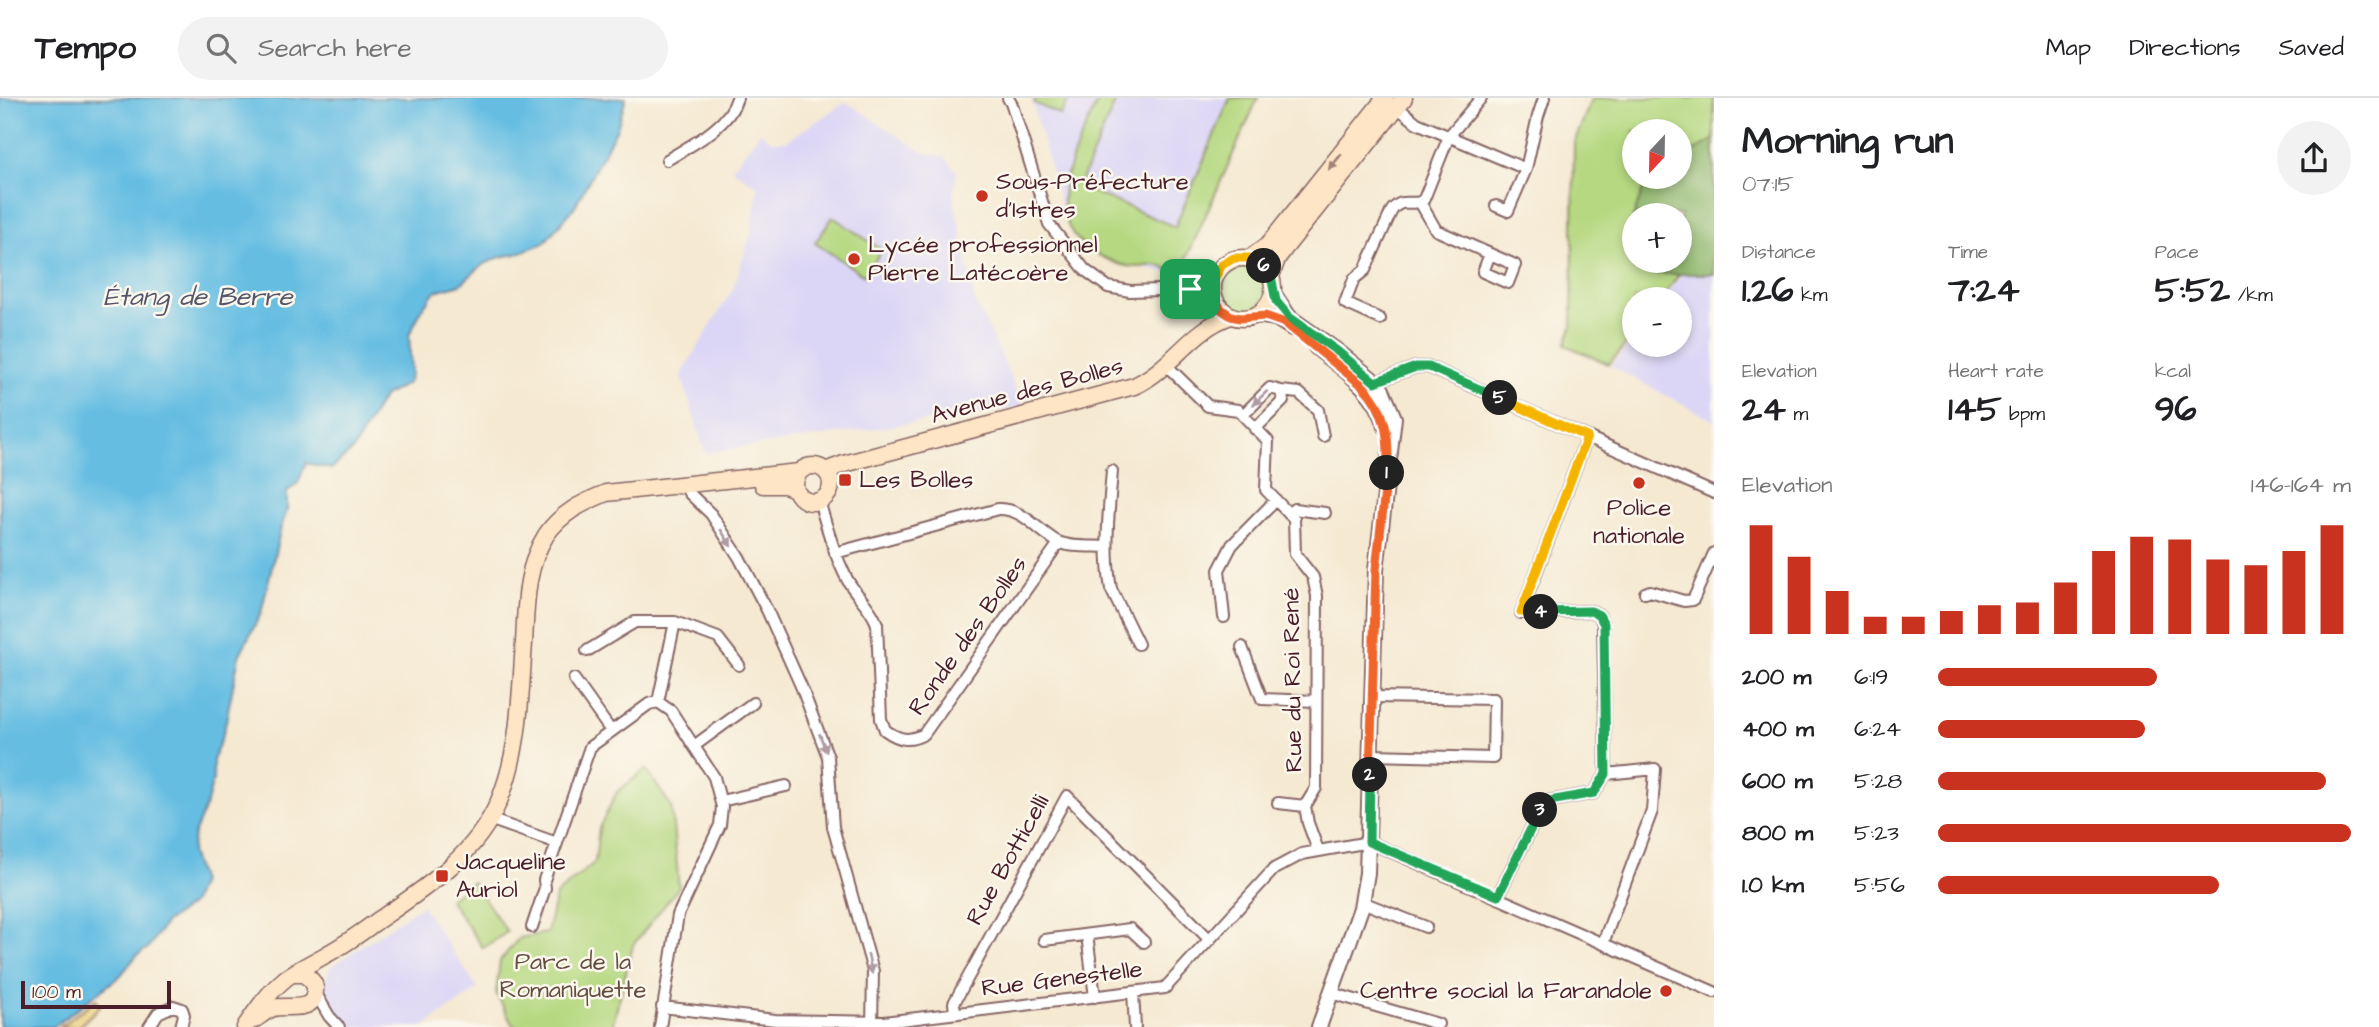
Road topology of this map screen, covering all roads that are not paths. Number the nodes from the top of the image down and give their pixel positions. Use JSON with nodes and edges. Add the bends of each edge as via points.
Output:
{"nodes":[{"id":1,"x":737,"y":98,"type":"edge"},
{"id":2,"x":1008,"y":98,"type":"edge"},
{"id":3,"x":1480,"y":98,"type":"edge"},
{"id":4,"x":1544,"y":98,"type":"edge"},
{"id":5,"x":1395,"y":101,"type":"edge"},
{"id":6,"x":1449,"y":136,"type":"junction"},
{"id":7,"x":667,"y":160,"type":"dead end"},
{"id":8,"x":1526,"y":169,"type":"junction"},
{"id":9,"x":1420,"y":202,"type":"junction"},
{"id":10,"x":1496,"y":206,"type":"dead end"},
{"id":11,"x":1490,"y":254,"type":"dead end"},
{"id":12,"x":1250,"y":258,"type":"junction"},
{"id":13,"x":1271,"y":276,"type":"junction"},
{"id":14,"x":1213,"y":281,"type":"junction"},
{"id":15,"x":1190,"y":289,"type":"junction"},
{"id":16,"x":1273,"y":293,"type":"junction"},
{"id":17,"x":1214,"y":299,"type":"junction"},
{"id":18,"x":1256,"y":315,"type":"junction"},
{"id":19,"x":1231,"y":316,"type":"junction"},
{"id":20,"x":1380,"y":319,"type":"dead end"},
{"id":21,"x":1193,"y":337,"type":"junction"},
{"id":22,"x":1167,"y":365,"type":"junction"},
{"id":23,"x":1371,"y":386,"type":"junction"},
{"id":24,"x":1281,"y":391,"type":"junction"},
{"id":25,"x":1243,"y":415,"type":"junction"},
{"id":26,"x":1255,"y":429,"type":"junction"},
{"id":27,"x":1323,"y":436,"type":"dead end"},
{"id":28,"x":1587,"y":437,"type":"junction"},
{"id":29,"x":1112,"y":471,"type":"dead end"},
{"id":30,"x":799,"y":472,"type":"junction"},
{"id":31,"x":828,"y":477,"type":"junction"},
{"id":32,"x":687,"y":489,"type":"junction"},
{"id":33,"x":795,"y":489,"type":"junction"},
{"id":34,"x":1714,"y":493,"type":"edge"},
{"id":35,"x":1276,"y":500,"type":"junction"},
{"id":36,"x":818,"y":501,"type":"junction"},
{"id":37,"x":1325,"y":513,"type":"dead end"},
{"id":38,"x":1289,"y":514,"type":"junction"},
{"id":39,"x":1059,"y":543,"type":"junction"},
{"id":40,"x":1107,"y":547,"type":"junction"},
{"id":41,"x":835,"y":553,"type":"junction"},
{"id":42,"x":1714,"y":553,"type":"edge"},
{"id":43,"x":1645,"y":593,"type":"dead end"},
{"id":44,"x":1224,"y":617,"type":"dead end"},
{"id":45,"x":675,"y":622,"type":"junction"},
{"id":46,"x":1138,"y":644,"type":"dead end"},
{"id":47,"x":1242,"y":647,"type":"dead end"},
{"id":48,"x":587,"y":651,"type":"dead end"},
{"id":49,"x":739,"y":665,"type":"dead end"},
{"id":50,"x":574,"y":678,"type":"dead end"},
{"id":51,"x":1372,"y":697,"type":"junction"},
{"id":52,"x":1316,"y":701,"type":"junction"},
{"id":53,"x":658,"y":702,"type":"junction"},
{"id":54,"x":753,"y":704,"type":"dead end"},
{"id":55,"x":611,"y":731,"type":"junction"},
{"id":56,"x":694,"y":746,"type":"junction"},
{"id":57,"x":1371,"y":755,"type":"junction"},
{"id":58,"x":1606,"y":774,"type":"junction"},
{"id":59,"x":786,"y":786,"type":"dead end"},
{"id":60,"x":721,"y":801,"type":"junction"},
{"id":61,"x":1278,"y":803,"type":"dead end"},
{"id":62,"x":1305,"y":806,"type":"junction"},
{"id":63,"x":489,"y":819,"type":"junction"},
{"id":64,"x":1369,"y":842,"type":"junction"},
{"id":65,"x":557,"y":843,"type":"junction"},
{"id":66,"x":1318,"y":850,"type":"junction"},
{"id":67,"x":1498,"y":896,"type":"junction"},
{"id":68,"x":1362,"y":902,"type":"junction"},
{"id":69,"x":532,"y":927,"type":"dead end"},
{"id":70,"x":1426,"y":927,"type":"dead end"},
{"id":71,"x":1087,"y":935,"type":"junction"},
{"id":72,"x":1044,"y":940,"type":"dead end"},
{"id":73,"x":1210,"y":940,"type":"junction"},
{"id":74,"x":1143,"y":942,"type":"dead end"},
{"id":75,"x":1603,"y":943,"type":"junction"},
{"id":76,"x":327,"y":955,"type":"junction"},
{"id":77,"x":289,"y":977,"type":"junction"},
{"id":78,"x":314,"y":988,"type":"junction"},
{"id":79,"x":1133,"y":992,"type":"junction"},
{"id":80,"x":1714,"y":992,"type":"edge"},
{"id":81,"x":1331,"y":993,"type":"junction"},
{"id":82,"x":1095,"y":997,"type":"junction"},
{"id":83,"x":296,"y":1007,"type":"junction"},
{"id":84,"x":662,"y":1007,"type":"junction"},
{"id":85,"x":955,"y":1013,"type":"junction"},
{"id":86,"x":732,"y":1015,"type":"junction"},
{"id":87,"x":329,"y":1016,"type":"junction"},
{"id":88,"x":872,"y":1024,"type":"edge"},
{"id":89,"x":1438,"y":1024,"type":"dead end"},
{"id":90,"x":246,"y":1026,"type":"edge"},
{"id":91,"x":149,"y":1027,"type":"edge"},
{"id":92,"x":181,"y":1027,"type":"edge"},
{"id":93,"x":339,"y":1027,"type":"edge"},
{"id":94,"x":660,"y":1027,"type":"edge"},
{"id":95,"x":730,"y":1027,"type":"edge"},
{"id":96,"x":1135,"y":1027,"type":"edge"},
{"id":97,"x":1319,"y":1027,"type":"edge"}],
"edges":[{"from":1,"to":7,"type":"street","via":[[735,107],[716,128]]},
{"from":2,"to":15,"type":"street","via":[[1049,224],[1085,270],[1108,287],[1130,291]]},
{"from":3,"to":6,"type":"street"},
{"from":4,"to":8,"type":"street"},
{"from":5,"to":6,"type":"street","via":[[1417,122]]},
{"from":5,"to":12,"type":"main road","one_way":true,"via":[[1268,244]]},
{"from":5,"to":13,"type":"main road","via":[[1284,249]]},
{"from":6,"to":8,"type":"street"},
{"from":6,"to":9,"type":"street"},
{"from":8,"to":10,"type":"street","via":[[1508,211]]},
{"from":9,"to":11,"type":"street","via":[[1436,230]]},
{"from":9,"to":20,"type":"street","via":[[1397,203],[1345,303]]},
{"from":12,"to":13,"type":"main road"},
{"from":12,"to":14,"type":"main road","via":[[1230,260]]},
{"from":13,"to":16,"type":"main road"},
{"from":14,"to":15,"type":"street"},
{"from":14,"to":17,"type":"main road"},
{"from":15,"to":17,"type":"street"},
{"from":16,"to":18,"type":"main road"},
{"from":16,"to":23,"type":"street","via":[[1289,317],[1337,351]]},
{"from":17,"to":19,"type":"main road"},
{"from":17,"to":21,"type":"main road","name":"Avenue des Bolles"},
{"from":18,"to":19,"type":"main road"},
{"from":18,"to":23,"type":"street","via":[[1285,323]]},
{"from":19,"to":21,"type":"main road","name":"Avenue des Bolles"},
{"from":21,"to":22,"type":"main road","name":"Avenue des Bolles"},
{"from":22,"to":25,"type":"street","via":[[1208,406],[1238,410]]},
{"from":22,"to":31,"type":"main road","name":"Avenue des Bolles","via":[[1147,380],[1115,393],[844,464]]},
{"from":23,"to":28,"type":"street","via":[[1416,367],[1429,367]]},
{"from":23,"to":51,"type":"street","via":[[1382,390],[1394,418],[1376,570]]},
{"from":24,"to":25,"type":"street","one_way":true,"via":[[1270,388]]},
{"from":24,"to":26,"type":"street","via":[[1283,401]]},
{"from":24,"to":27,"type":"street","via":[[1299,393],[1318,410]]},
{"from":25,"to":26,"type":"street"},
{"from":26,"to":35,"type":"street","via":[[1268,441],[1266,490]]},
{"from":28,"to":34,"type":"street"},
{"from":28,"to":58,"type":"street","via":[[1521,612],[1591,611],[1604,624]]},
{"from":29,"to":40,"type":"street"},
{"from":30,"to":31,"type":"main road","via":[[815,466]]},
{"from":30,"to":32,"type":"main road"},
{"from":30,"to":33,"type":"main road"},
{"from":31,"to":36,"type":"main road","via":[[828,494]]},
{"from":32,"to":33,"type":"main road","via":[[770,485]]},
{"from":32,"to":63,"type":"main road","via":[[606,493],[583,502],[546,536],[531,568],[527,590],[514,756]]},
{"from":32,"to":88,"type":"street","one_way":true,"via":[[711,514],[767,610],[828,757],[832,827],[873,971]]},
{"from":33,"to":36,"type":"main road","via":[[806,501]]},
{"from":35,"to":38,"type":"street"},
{"from":35,"to":44,"type":"street","via":[[1232,545],[1219,570]]},
{"from":36,"to":41,"type":"street","name":"Ronde des Bolles"},
{"from":37,"to":38,"type":"street","via":[[1294,509]]},
{"from":38,"to":52,"type":"street","name":"Rue du Roi René","via":[[1294,519],[1295,554],[1313,577],[1317,596]]},
{"from":39,"to":40,"type":"street","name":"Ronde des Bolles"},
{"from":39,"to":41,"type":"street","name":"Ronde des Bolles","via":[[1017,512],[998,509]]},
{"from":39,"to":41,"type":"street","name":"Ronde des Bolles","via":[[924,734],[913,740],[885,730],[877,624]]},
{"from":40,"to":46,"type":"street","via":[[1111,589]]},
{"from":42,"to":43,"type":"street","via":[[1693,600]]},
{"from":45,"to":48,"type":"street","via":[[635,622]]},
{"from":45,"to":49,"type":"street","via":[[718,638]]},
{"from":45,"to":53,"type":"street"},
{"from":47,"to":52,"type":"street","via":[[1262,699]]},
{"from":50,"to":55,"type":"street"},
{"from":51,"to":57,"type":"street"},
{"from":51,"to":57,"type":"street","via":[[1494,699],[1493,758]]},
{"from":52,"to":62,"type":"street","name":"Rue du Roi René","via":[[1316,788]]},
{"from":53,"to":55,"type":"street"},
{"from":53,"to":56,"type":"street","via":[[671,710]]},
{"from":54,"to":56,"type":"street"},
{"from":55,"to":65,"type":"street","via":[[590,747]]},
{"from":56,"to":60,"type":"street","via":[[714,777]]},
{"from":57,"to":64,"type":"street"},
{"from":58,"to":67,"type":"street","via":[[1594,793],[1544,802]]},
{"from":58,"to":75,"type":"street","via":[[1654,769],[1652,811]]},
{"from":59,"to":60,"type":"street"},
{"from":60,"to":84,"type":"street","via":[[720,825],[678,915]]},
{"from":61,"to":62,"type":"street"},
{"from":62,"to":66,"type":"street","name":"Rue du Roi René"},
{"from":63,"to":65,"type":"street"},
{"from":63,"to":76,"type":"main road","via":[[463,856],[436,882]]},
{"from":64,"to":66,"type":"street","name":"Rue Genestelle"},
{"from":64,"to":67,"type":"street"},
{"from":64,"to":68,"type":"street"},
{"from":65,"to":69,"type":"street"},
{"from":66,"to":73,"type":"street","name":"Rue Genestelle","via":[[1274,869]]},
{"from":67,"to":75,"type":"street"},
{"from":68,"to":70,"type":"street"},
{"from":68,"to":81,"type":"street"},
{"from":71,"to":72,"type":"street"},
{"from":71,"to":74,"type":"street","via":[[1130,929]]},
{"from":71,"to":82,"type":"street"},
{"from":73,"to":79,"type":"street","name":"Rue Genestelle","via":[[1164,988]]},
{"from":73,"to":85,"type":"street","name":"Rue Botticelli","via":[[1067,796],[954,1003]]},
{"from":75,"to":80,"type":"street"},
{"from":76,"to":77,"type":"main road"},
{"from":76,"to":78,"type":"main road"},
{"from":77,"to":78,"type":"main road","via":[[303,974]]},
{"from":77,"to":83,"type":"main road","via":[[281,995]]},
{"from":77,"to":90,"type":"main road","via":[[272,991]]},
{"from":78,"to":83,"type":"main road","via":[[311,1002]]},
{"from":78,"to":87,"type":"street"},
{"from":79,"to":82,"type":"street","name":"Rue Genestelle"},
{"from":79,"to":96,"type":"street"},
{"from":81,"to":89,"type":"street"},
{"from":81,"to":97,"type":"street"},
{"from":82,"to":85,"type":"street","name":"Rue Genestelle"},
{"from":83,"to":87,"type":"street"},
{"from":83,"to":90,"type":"main road","via":[[275,1008]]},
{"from":84,"to":86,"type":"street","name":"Rue Genestelle"},
{"from":84,"to":94,"type":"street"},
{"from":85,"to":88,"type":"street","name":"Rue Genestelle"},
{"from":86,"to":88,"type":"street","name":"Rue Genestelle"},
{"from":86,"to":95,"type":"street"},
{"from":87,"to":93,"type":"street"},
{"from":91,"to":92,"type":"street","via":[[158,1013],[173,1006],[182,1009]]}]}
